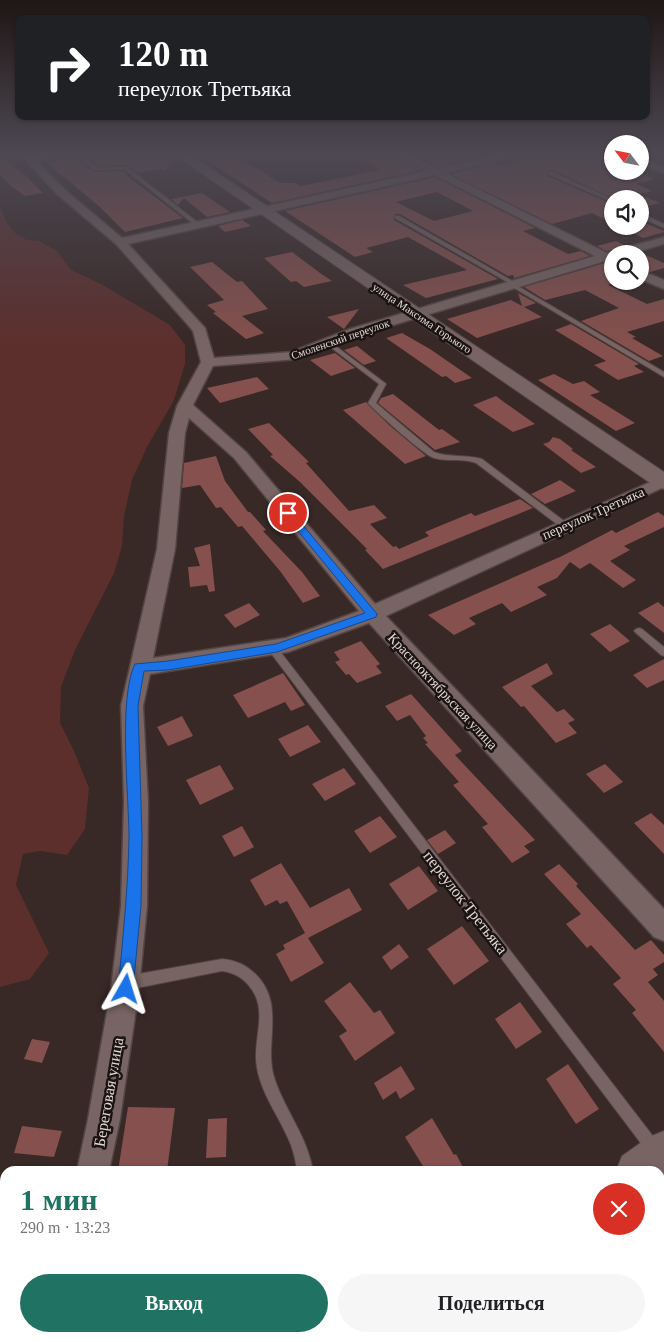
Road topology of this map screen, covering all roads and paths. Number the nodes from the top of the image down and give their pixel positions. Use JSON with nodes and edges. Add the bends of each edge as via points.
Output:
{"nodes":[{"id":1,"x":90,"y":217,"type":"edge"},
{"id":2,"x":187,"y":217,"type":"edge"},
{"id":3,"x":237,"y":217,"type":"edge"},
{"id":4,"x":271,"y":217,"type":"edge"},
{"id":5,"x":397,"y":217,"type":"edge"},
{"id":6,"x":529,"y":217,"type":"edge"},
{"id":7,"x":649,"y":219,"type":"edge"},
{"id":8,"x":198,"y":225,"type":"junction"},
{"id":9,"x":664,"y":226,"type":"edge"},
{"id":10,"x":664,"y":240,"type":"edge"},
{"id":11,"x":120,"y":242,"type":"junction"},
{"id":12,"x":648,"y":245,"type":"edge"},
{"id":13,"x":604,"y":252,"type":"edge"},
{"id":14,"x":604,"y":258,"type":"edge"},
{"id":15,"x":649,"y":278,"type":"edge"},
{"id":16,"x":513,"y":284,"type":"junction"},
{"id":17,"x":664,"y":286,"type":"edge"},
{"id":18,"x":415,"y":314,"type":"junction"},
{"id":19,"x":327,"y":342,"type":"junction"},
{"id":20,"x":208,"y":362,"type":"junction"},
{"id":21,"x":664,"y":375,"type":"edge"},
{"id":22,"x":185,"y":406,"type":"junction"},
{"id":23,"x":664,"y":481,"type":"edge"},
{"id":24,"x":565,"y":526,"type":"junction"},
{"id":25,"x":372,"y":614,"type":"junction"},
{"id":26,"x":639,"y":631,"type":"dead end"},
{"id":27,"x":273,"y":648,"type":"junction"},
{"id":28,"x":664,"y":652,"type":"edge"},
{"id":29,"x":139,"y":667,"type":"junction"},
{"id":30,"x":664,"y":928,"type":"edge"},
{"id":31,"x":126,"y":984,"type":"junction"},
{"id":32,"x":653,"y":1160,"type":"edge"},
{"id":33,"x":94,"y":1166,"type":"edge"},
{"id":34,"x":304,"y":1166,"type":"edge"}],
"edges":[{"from":1,"to":11,"type":"street"},
{"from":2,"to":8,"type":"lane"},
{"from":3,"to":8,"type":"street"},
{"from":4,"to":18,"type":"main road","name":"улица Максима Горького"},
{"from":5,"to":16,"type":"lane"},
{"from":6,"to":13,"type":"street"},
{"from":7,"to":9,"type":"lane"},
{"from":8,"to":11,"type":"street"},
{"from":10,"to":12,"type":"street","name":"Смоленский переулок"},
{"from":11,"to":20,"type":"street","via":[[200,331]]},
{"from":14,"to":16,"type":"street","name":"Смоленский переулок"},
{"from":15,"to":17,"type":"street"},
{"from":16,"to":18,"type":"street","name":"Смоленский переулок"},
{"from":16,"to":21,"type":"lane"},
{"from":18,"to":19,"type":"street","name":"Смоленский переулок"},
{"from":18,"to":23,"type":"main road","name":"улица Максима Горького"},
{"from":19,"to":20,"type":"street","name":"Смоленский переулок","via":[[289,357]]},
{"from":19,"to":24,"type":"lane","via":[[383,384],[372,403],[431,454],[442,458],[470,457],[479,461]]},
{"from":20,"to":22,"type":"street"},
{"from":22,"to":25,"type":"street","name":"Краснооктябрьская улица","via":[[240,455]]},
{"from":22,"to":29,"type":"street","via":[[176,433],[166,550]]},
{"from":23,"to":24,"type":"street","name":"переулок Третьяка"},
{"from":24,"to":25,"type":"street","name":"переулок Третьяка"},
{"from":25,"to":27,"type":"street","name":"переулок Третьяка"},
{"from":25,"to":30,"type":"street","name":"Краснооктябрьская улица"},
{"from":26,"to":28,"type":"lane"},
{"from":27,"to":29,"type":"street","name":"переулок Третьяка"},
{"from":27,"to":32,"type":"lane","name":"переулок Третьяка"},
{"from":29,"to":31,"type":"street","name":"Береговая улица","via":[[132,706],[136,812],[134,906]]},
{"from":31,"to":33,"type":"street","name":"Береговая улица"},
{"from":31,"to":34,"type":"lane","via":[[222,965],[236,967],[251,978],[267,1009],[261,1046],[265,1073],[300,1142]]}]}
